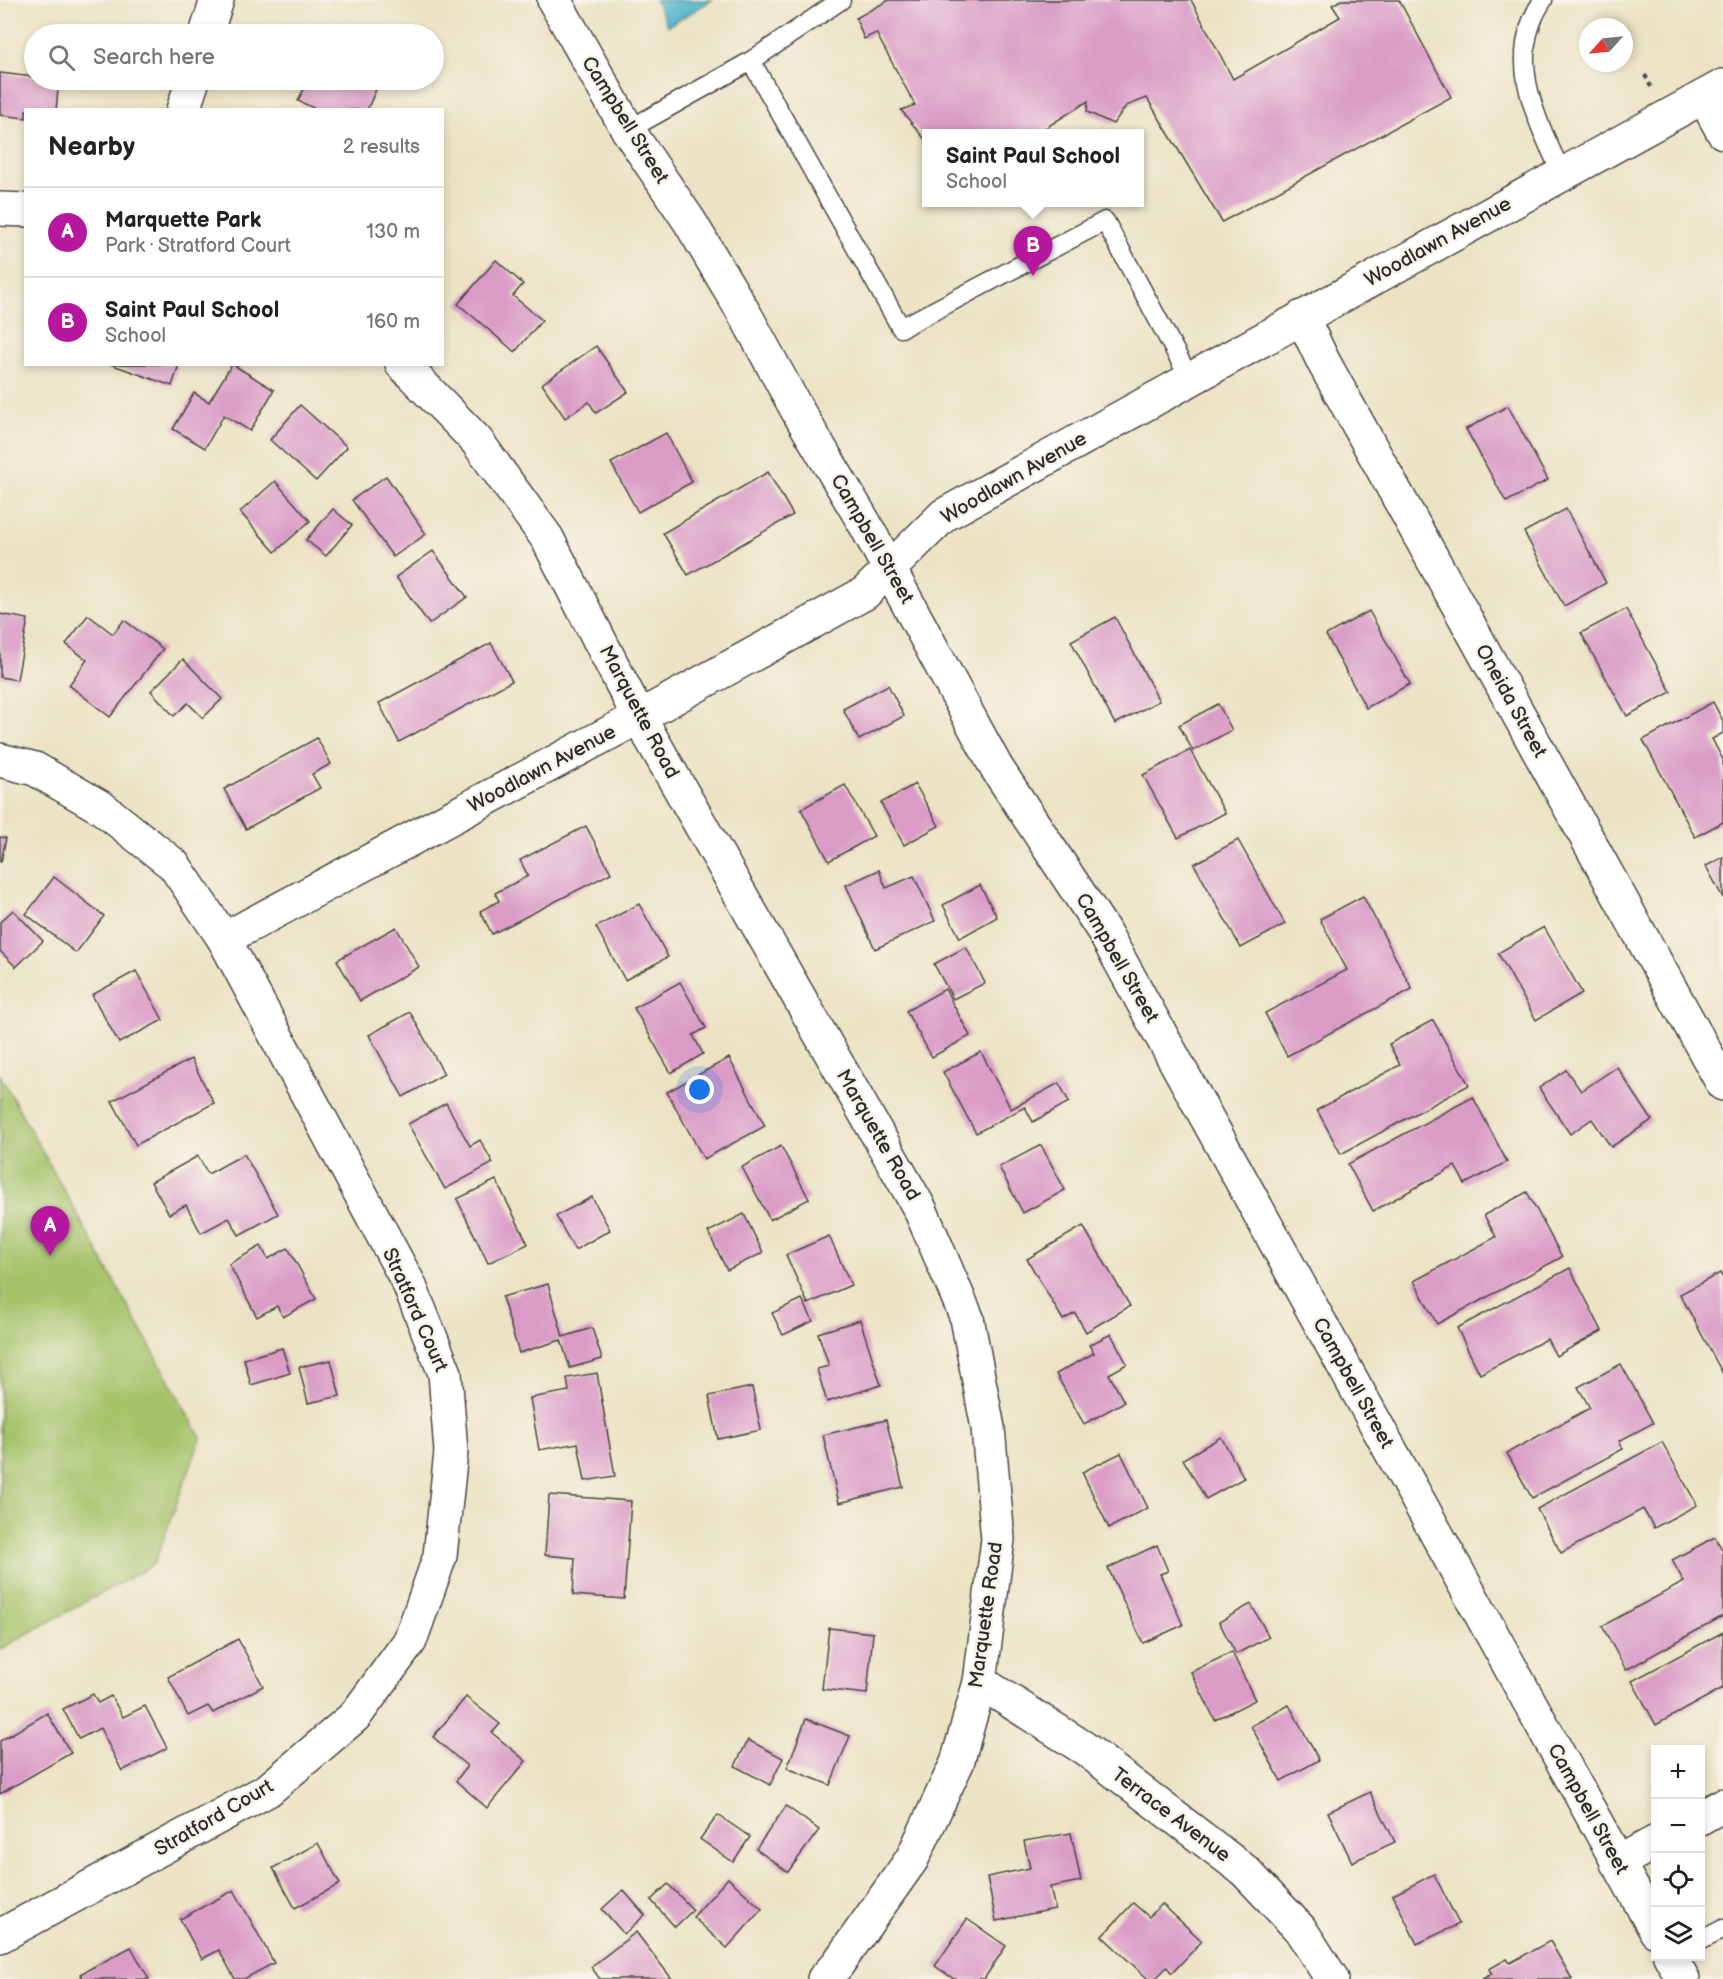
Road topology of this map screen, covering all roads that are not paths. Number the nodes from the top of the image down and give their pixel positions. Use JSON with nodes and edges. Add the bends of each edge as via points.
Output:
{"nodes":[{"id":1,"x":217,"y":0,"type":"edge"},
{"id":2,"x":555,"y":0,"type":"edge"},
{"id":3,"x":841,"y":0,"type":"edge"},
{"id":4,"x":1543,"y":0,"type":"edge"},
{"id":5,"x":209,"y":24,"type":"edge"},
{"id":6,"x":751,"y":61,"type":"junction"},
{"id":7,"x":190,"y":90,"type":"edge"},
{"id":8,"x":1714,"y":91,"type":"edge"},
{"id":9,"x":184,"y":108,"type":"edge"},
{"id":10,"x":628,"y":130,"type":"junction"},
{"id":11,"x":1723,"y":132,"type":"edge"},
{"id":12,"x":1562,"y":174,"type":"junction"},
{"id":13,"x":0,"y":209,"type":"edge"},
{"id":14,"x":24,"y":210,"type":"edge"},
{"id":15,"x":1302,"y":317,"type":"junction"},
{"id":16,"x":404,"y":366,"type":"edge"},
{"id":17,"x":1190,"y":379,"type":"junction"},
{"id":18,"x":890,"y":568,"type":"junction"},
{"id":19,"x":639,"y":717,"type":"junction"},
{"id":20,"x":0,"y":760,"type":"edge"},
{"id":21,"x":224,"y":939,"type":"junction"},
{"id":22,"x":1723,"y":1084,"type":"edge"},
{"id":23,"x":980,"y":1682,"type":"junction"},
{"id":24,"x":1723,"y":1805,"type":"edge"},
{"id":25,"x":1705,"y":1816,"type":"edge"},
{"id":26,"x":1651,"y":1845,"type":"edge"},
{"id":27,"x":1617,"y":1863,"type":"junction"},
{"id":28,"x":1723,"y":1929,"type":"edge"},
{"id":29,"x":0,"y":1936,"type":"edge"},
{"id":30,"x":1705,"y":1939,"type":"edge"},
{"id":31,"x":1672,"y":1962,"type":"edge"},
{"id":32,"x":824,"y":1979,"type":"edge"},
{"id":33,"x":1332,"y":1979,"type":"edge"}],
"edges":[{"from":1,"to":5,"type":"street"},
{"from":2,"to":10,"type":"street","name":"Campbell Street"},
{"from":3,"to":6,"type":"lane"},
{"from":4,"to":12,"type":"lane","via":[[1528,31],[1523,58],[1532,111]]},
{"from":6,"to":10,"type":"lane"},
{"from":6,"to":17,"type":"lane","via":[[901,328],[1105,221]]},
{"from":7,"to":9,"type":"street"},
{"from":8,"to":11,"type":"street"},
{"from":8,"to":12,"type":"street","name":"Woodlawn Avenue"},
{"from":10,"to":18,"type":"street","name":"Campbell Street","via":[[690,222]]},
{"from":12,"to":15,"type":"street","name":"Woodlawn Avenue"},
{"from":13,"to":14,"type":"street"},
{"from":15,"to":17,"type":"street","name":"Woodlawn Avenue"},
{"from":15,"to":22,"type":"street","name":"Oneida Street"},
{"from":16,"to":19,"type":"street","name":"Marquette Road","via":[[476,440],[547,538]]},
{"from":17,"to":18,"type":"street","name":"Woodlawn Avenue","via":[[944,515]]},
{"from":18,"to":19,"type":"street","name":"Woodlawn Avenue","via":[[865,593]]},
{"from":18,"to":27,"type":"street","name":"Campbell Street","via":[[996,767],[1103,930]]},
{"from":19,"to":21,"type":"street","name":"Woodlawn Avenue"},
{"from":19,"to":23,"type":"street","name":"Marquette Road","via":[[920,1209],[967,1318],[988,1428],[998,1539]]},
{"from":20,"to":21,"type":"street","name":"Stratford Court","via":[[35,769],[102,808],[174,865]]},
{"from":21,"to":29,"type":"street","name":"Stratford Court","via":[[409,1284],[445,1373],[452,1452],[440,1556],[410,1641],[355,1716],[268,1790]]},
{"from":23,"to":32,"type":"street","name":"Marquette Road","via":[[957,1762],[912,1859]]},
{"from":23,"to":33,"type":"street","name":"Terrace Avenue","via":[[1084,1748],[1245,1871],[1300,1929]]},
{"from":24,"to":25,"type":"street"},
{"from":26,"to":27,"type":"street"},
{"from":27,"to":31,"type":"street","name":"Campbell Street"},
{"from":28,"to":30,"type":"lane"}]}
